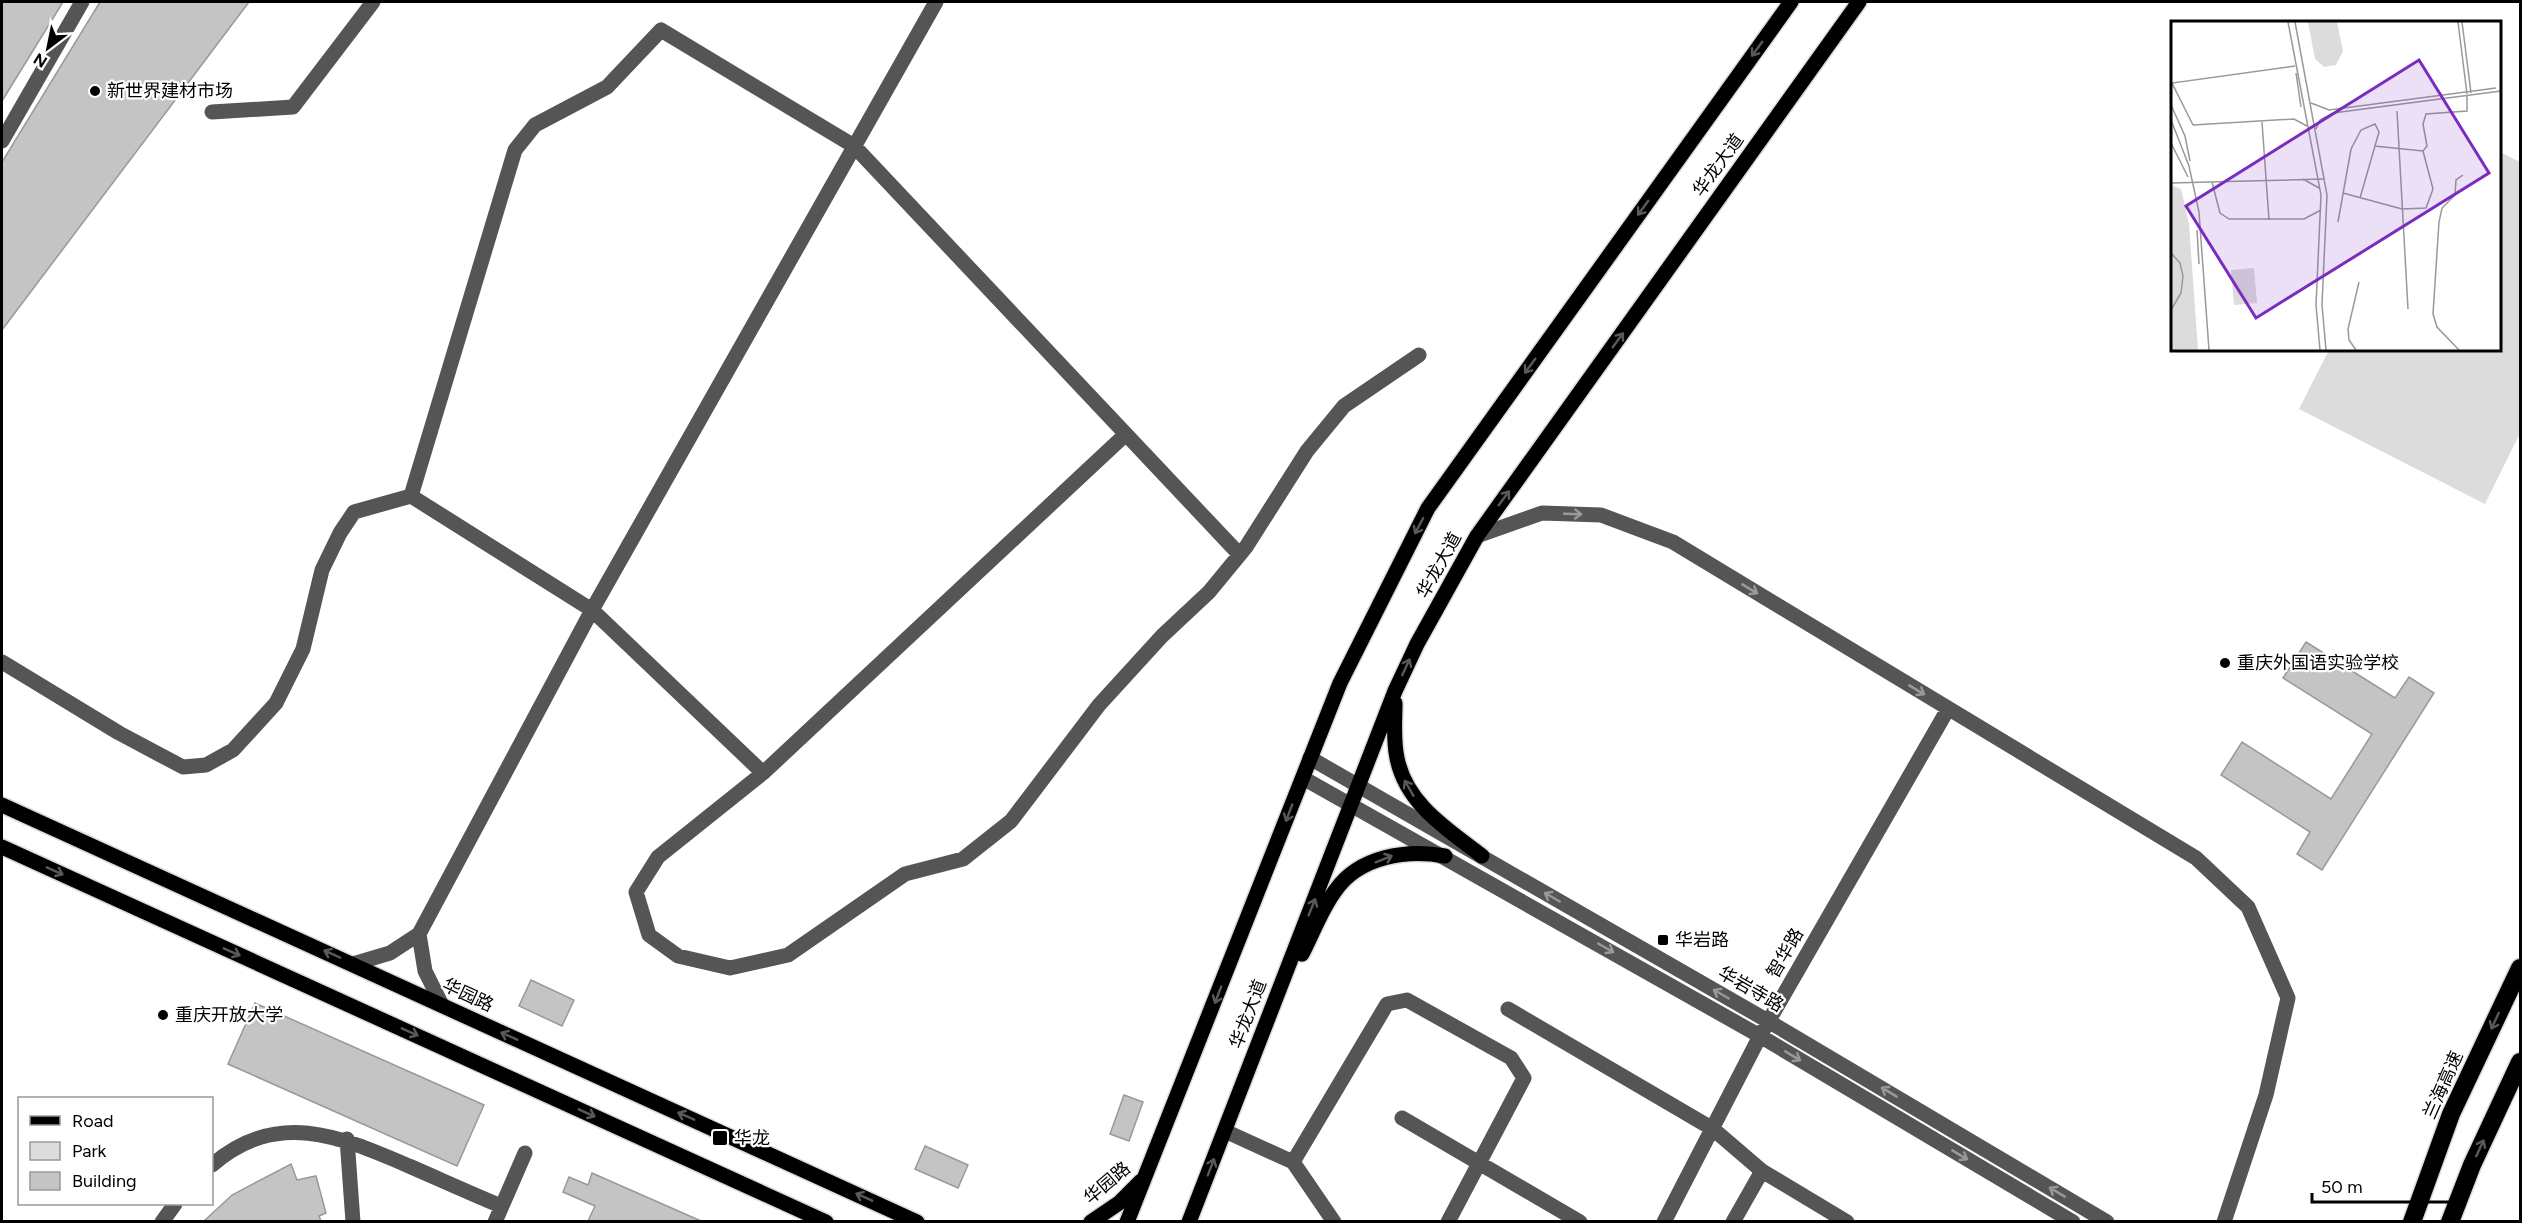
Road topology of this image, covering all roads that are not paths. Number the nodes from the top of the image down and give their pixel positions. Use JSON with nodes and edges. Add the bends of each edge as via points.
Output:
{"nodes":[{"id":1,"x":82,"y":2,"type":"edge"},
{"id":2,"x":373,"y":2,"type":"edge"},
{"id":3,"x":936,"y":2,"type":"edge"},
{"id":4,"x":1791,"y":2,"type":"edge"},
{"id":5,"x":1859,"y":2,"type":"edge"},
{"id":6,"x":212,"y":112,"type":"dead end"},
{"id":7,"x":2,"y":141,"type":"edge"},
{"id":8,"x":854,"y":146,"type":"junction"},
{"id":9,"x":1419,"y":355,"type":"dead end"},
{"id":10,"x":1126,"y":434,"type":"junction"},
{"id":11,"x":411,"y":496,"type":"junction"},
{"id":12,"x":1477,"y":537,"type":"junction"},
{"id":13,"x":1239,"y":554,"type":"junction"},
{"id":14,"x":592,"y":610,"type":"junction"},
{"id":15,"x":2,"y":662,"type":"edge"},
{"id":16,"x":1395,"y":691,"type":"junction"},
{"id":17,"x":1948,"y":709,"type":"junction"},
{"id":18,"x":1310,"y":758,"type":"junction"},
{"id":19,"x":763,"y":773,"type":"junction"},
{"id":20,"x":1303,"y":778,"type":"junction"},
{"id":21,"x":1360,"y":786,"type":"junction"},
{"id":22,"x":2,"y":805,"type":"edge"},
{"id":23,"x":1352,"y":806,"type":"junction"},
{"id":24,"x":2,"y":847,"type":"edge"},
{"id":25,"x":1445,"y":856,"type":"junction"},
{"id":26,"x":1482,"y":856,"type":"junction"},
{"id":27,"x":419,"y":934,"type":"junction"},
{"id":28,"x":353,"y":964,"type":"junction"},
{"id":29,"x":2520,"y":968,"type":"edge"},
{"id":30,"x":1274,"y":1000,"type":"junction"},
{"id":31,"x":442,"y":1005,"type":"junction"},
{"id":32,"x":1508,"y":1009,"type":"dead end"},
{"id":33,"x":1768,"y":1021,"type":"junction"},
{"id":34,"x":1760,"y":1036,"type":"junction"},
{"id":35,"x":2520,"y":1062,"type":"edge"},
{"id":36,"x":1402,"y":1118,"type":"dead end"},
{"id":37,"x":1713,"y":1129,"type":"junction"},
{"id":38,"x":1225,"y":1131,"type":"junction"},
{"id":39,"x":347,"y":1139,"type":"junction"},
{"id":40,"x":525,"y":1153,"type":"dead end"},
{"id":41,"x":1293,"y":1162,"type":"junction"},
{"id":42,"x":1478,"y":1163,"type":"junction"},
{"id":43,"x":213,"y":1165,"type":"edge"},
{"id":44,"x":1762,"y":1171,"type":"junction"},
{"id":45,"x":1147,"y":1175,"type":"junction"},
{"id":46,"x":174,"y":1205,"type":"edge"},
{"id":47,"x":501,"y":1206,"type":"junction"},
{"id":48,"x":162,"y":1221,"type":"edge"},
{"id":49,"x":353,"y":1221,"type":"edge"},
{"id":50,"x":495,"y":1221,"type":"edge"},
{"id":51,"x":826,"y":1221,"type":"edge"},
{"id":52,"x":917,"y":1221,"type":"edge"},
{"id":53,"x":1091,"y":1221,"type":"edge"},
{"id":54,"x":1127,"y":1221,"type":"edge"},
{"id":55,"x":1190,"y":1221,"type":"edge"},
{"id":56,"x":1334,"y":1221,"type":"edge"},
{"id":57,"x":1448,"y":1221,"type":"edge"},
{"id":58,"x":1580,"y":1221,"type":"edge"},
{"id":59,"x":1664,"y":1221,"type":"edge"},
{"id":60,"x":1733,"y":1221,"type":"edge"},
{"id":61,"x":1847,"y":1221,"type":"edge"},
{"id":62,"x":2073,"y":1221,"type":"edge"},
{"id":63,"x":2107,"y":1221,"type":"edge"},
{"id":64,"x":2224,"y":1221,"type":"edge"},
{"id":65,"x":2412,"y":1221,"type":"edge"},
{"id":66,"x":2450,"y":1221,"type":"edge"}],
"edges":[{"from":1,"to":7,"type":"street"},
{"from":2,"to":6,"type":"street","via":[[293,107]]},
{"from":3,"to":8,"type":"street"},
{"from":4,"to":18,"type":"main road","name":"华龙大道","one_way":true,"via":[[1428,508],[1349,664]]},
{"from":12,"to":5,"type":"main road","name":"华龙大道","one_way":true},
{"from":8,"to":10,"type":"street"},
{"from":8,"to":11,"type":"street","via":[[662,30],[607,87],[535,125],[515,150]]},
{"from":8,"to":14,"type":"street"},
{"from":9,"to":13,"type":"street","via":[[1344,406],[1307,451]]},
{"from":10,"to":13,"type":"street"},
{"from":10,"to":19,"type":"street"},
{"from":11,"to":14,"type":"street"},
{"from":11,"to":15,"type":"street","via":[[354,512],[322,570],[303,649],[276,703],[233,750],[206,765],[183,767]]},
{"from":16,"to":12,"type":"main road","name":"华龙大道","one_way":true},
{"from":12,"to":17,"type":"street","one_way":true,"via":[[1542,513],[1601,515],[1673,542]]},
{"from":13,"to":19,"type":"street","via":[[1209,592],[1099,705],[1011,821],[963,859],[905,874],[788,955],[730,968],[678,956],[649,935],[636,892],[658,857]]},
{"from":14,"to":19,"type":"street"},
{"from":14,"to":27,"type":"street"},
{"from":16,"to":21,"type":"main road","name":"华龙大道"},
{"from":26,"to":16,"type":"main road","one_way":true,"via":[[1428,814],[1402,777],[1395,740]]},
{"from":17,"to":33,"type":"street","name":"智华路"},
{"from":17,"to":64,"type":"street","via":[[2196,858],[2248,907],[2288,998],[2266,1095]]},
{"from":18,"to":20,"type":"main road","name":"华龙大道"},
{"from":18,"to":21,"type":"street","name":"华岩寺路"},
{"from":20,"to":23,"type":"street","name":"华岩寺路"},
{"from":20,"to":45,"type":"main road","name":"华龙大道","one_way":true},
{"from":21,"to":23,"type":"main road","name":"华龙大道"},
{"from":21,"to":26,"type":"street","name":"华岩寺路"},
{"from":28,"to":22,"type":"main road","name":"华园路","one_way":true},
{"from":23,"to":25,"type":"street","name":"华岩寺路"},
{"from":30,"to":23,"type":"main road","name":"华龙大道","one_way":true},
{"from":24,"to":51,"type":"main road","one_way":true},
{"from":30,"to":25,"type":"main road","one_way":true,"via":[[1342,881],[1404,853]]},
{"from":25,"to":34,"type":"street","name":"华岩寺路","one_way":true},
{"from":33,"to":26,"type":"street","name":"华岩寺路","one_way":true},
{"from":27,"to":28,"type":"street","via":[[390,953]]},
{"from":27,"to":31,"type":"street","via":[[425,971]]},
{"from":28,"to":31,"type":"main road","name":"华园路"},
{"from":29,"to":65,"type":"highway","name":"兰海高速","one_way":true,"via":[[2451,1114]]},
{"from":30,"to":38,"type":"main road","name":"华龙大道"},
{"from":52,"to":31,"type":"main road","name":"华园路","one_way":true},
{"from":32,"to":37,"type":"street"},
{"from":33,"to":34,"type":"street","name":"智华路"},
{"from":63,"to":33,"type":"street","name":"华岩寺路","one_way":true},
{"from":34,"to":37,"type":"street","name":"智华路"},
{"from":34,"to":62,"type":"street","name":"华岩寺路","one_way":true},
{"from":66,"to":35,"type":"highway","one_way":true},
{"from":36,"to":42,"type":"street"},
{"from":37,"to":44,"type":"street"},
{"from":37,"to":59,"type":"street","name":"智华路"},
{"from":38,"to":41,"type":"street"},
{"from":55,"to":38,"type":"main road","name":"华龙大道","one_way":true},
{"from":39,"to":43,"type":"street","via":[[300,1131],[263,1137],[227,1152]]},
{"from":39,"to":47,"type":"street"},
{"from":39,"to":49,"type":"street"},
{"from":40,"to":47,"type":"street"},
{"from":41,"to":42,"type":"street","via":[[1387,1004],[1407,1000],[1511,1058],[1524,1078]]},
{"from":41,"to":56,"type":"street"},
{"from":42,"to":57,"type":"street"},
{"from":42,"to":58,"type":"street"},
{"from":44,"to":60,"type":"street"},
{"from":44,"to":61,"type":"street"},
{"from":45,"to":53,"type":"main road","name":"华园路","via":[[1119,1203]]},
{"from":45,"to":54,"type":"main road","name":"华龙大道"},
{"from":46,"to":48,"type":"street"},
{"from":47,"to":50,"type":"street"}]}
